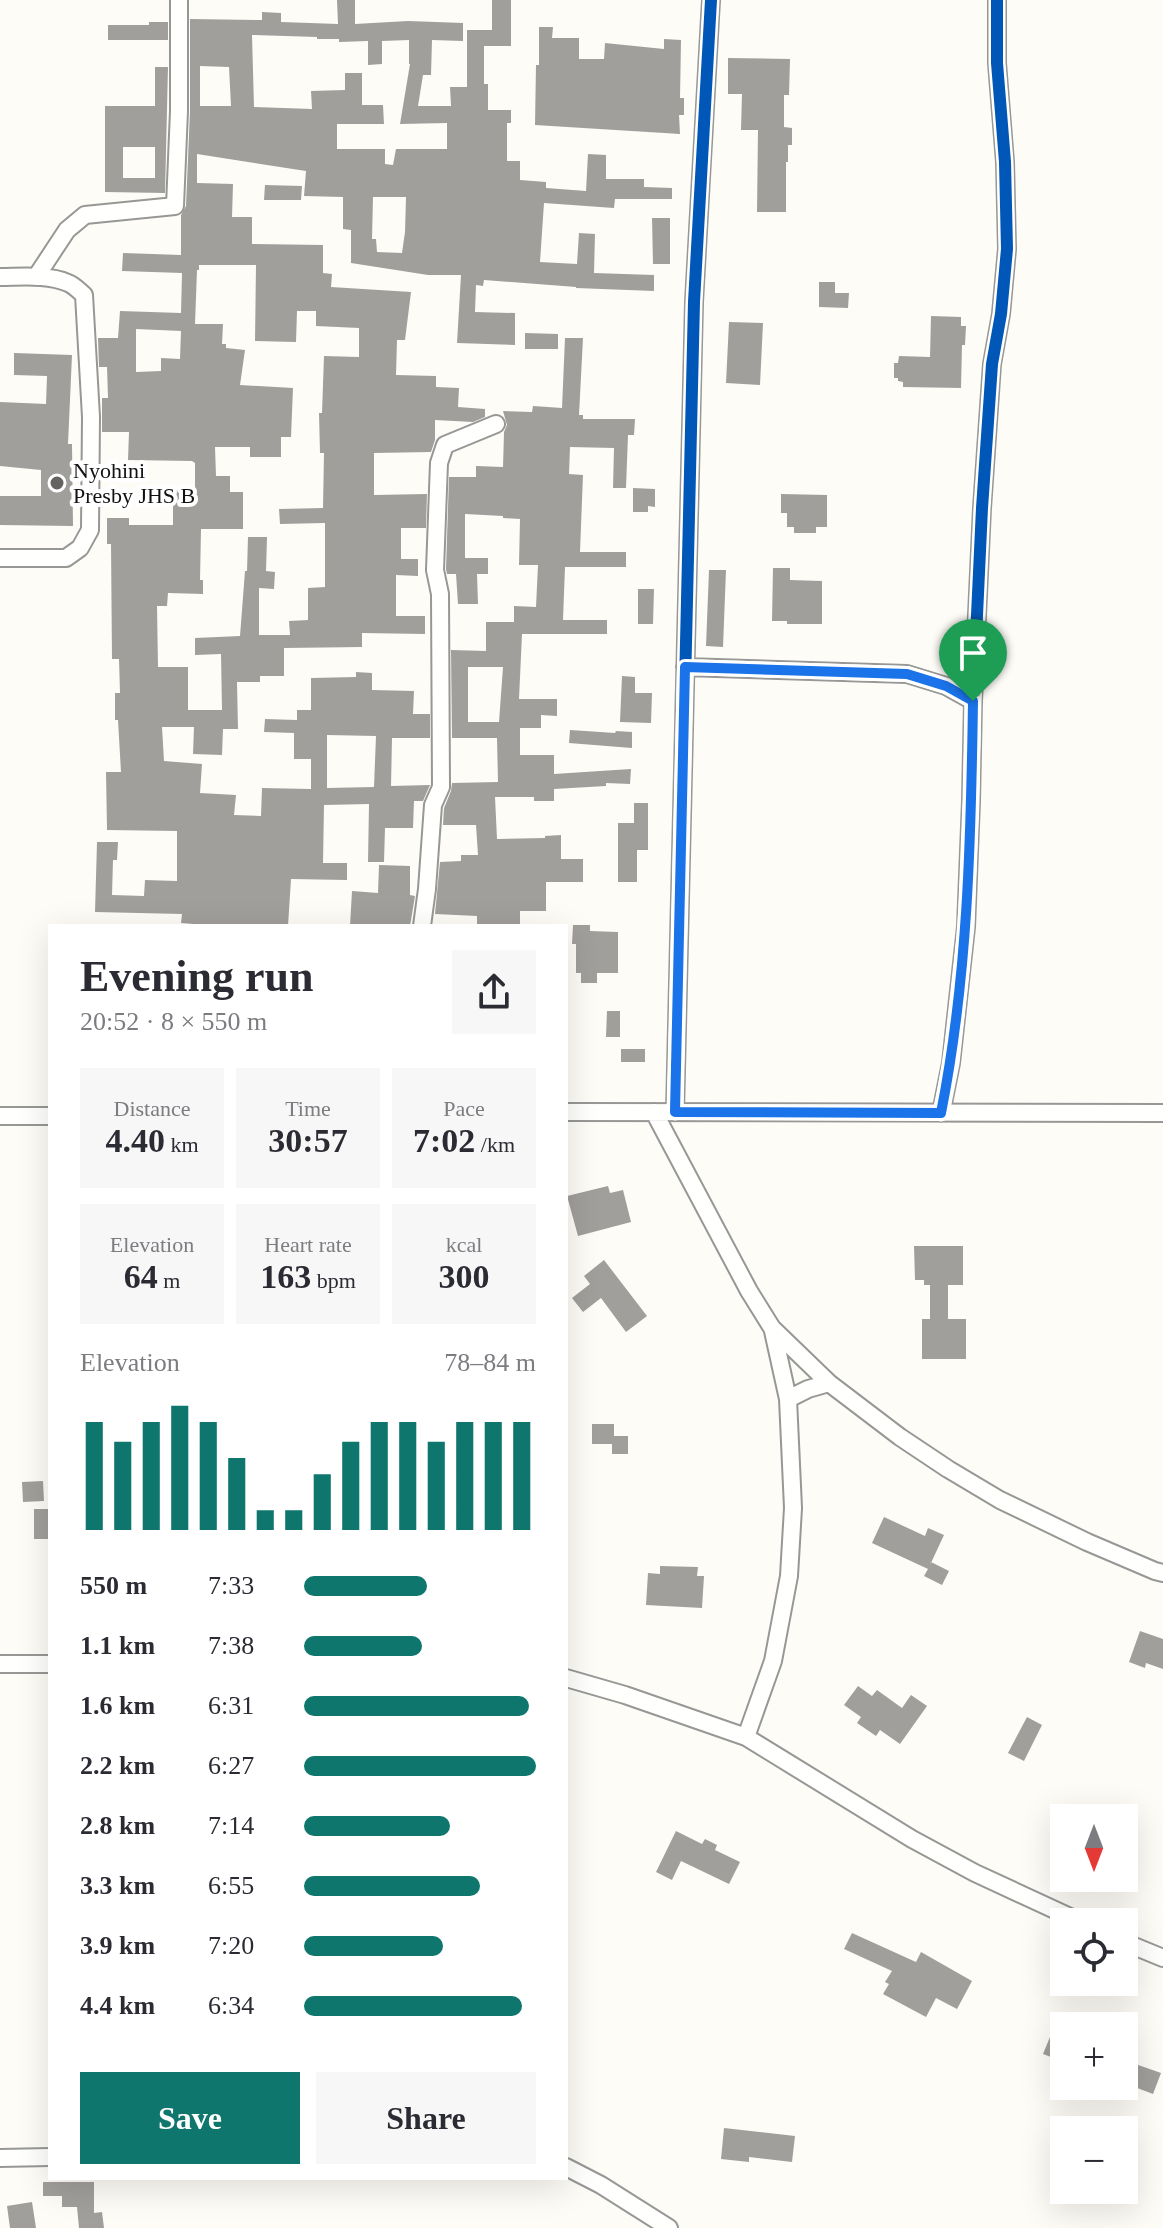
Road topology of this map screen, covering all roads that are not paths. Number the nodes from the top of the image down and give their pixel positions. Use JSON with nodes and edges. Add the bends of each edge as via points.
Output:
{"nodes":[{"id":1,"x":179,"y":0,"type":"edge"},
{"id":2,"x":711,"y":0,"type":"edge"},
{"id":3,"x":997,"y":0,"type":"edge"},
{"id":4,"x":0,"y":277,"type":"edge"},
{"id":5,"x":36,"y":277,"type":"junction"},
{"id":6,"x":496,"y":424,"type":"dead end"},
{"id":7,"x":0,"y":558,"type":"edge"},
{"id":8,"x":685,"y":667,"type":"junction"},
{"id":9,"x":973,"y":701,"type":"junction"},
{"id":10,"x":422,"y":924,"type":"edge"},
{"id":11,"x":568,"y":1112,"type":"edge"},
{"id":12,"x":654,"y":1112,"type":"junction"},
{"id":13,"x":675,"y":1112,"type":"junction"},
{"id":14,"x":941,"y":1113,"type":"junction"},
{"id":15,"x":1163,"y":1113,"type":"edge"},
{"id":16,"x":0,"y":1116,"type":"edge"},
{"id":17,"x":48,"y":1116,"type":"edge"},
{"id":18,"x":772,"y":1328,"type":"junction"},
{"id":19,"x":829,"y":1383,"type":"junction"},
{"id":20,"x":788,"y":1399,"type":"junction"},
{"id":21,"x":1163,"y":1573,"type":"edge"},
{"id":22,"x":0,"y":1664,"type":"edge"},
{"id":23,"x":48,"y":1664,"type":"edge"},
{"id":24,"x":568,"y":1679,"type":"edge"},
{"id":25,"x":746,"y":1737,"type":"junction"},
{"id":26,"x":1051,"y":1908,"type":"edge"},
{"id":27,"x":1138,"y":1948,"type":"edge"},
{"id":28,"x":1163,"y":1958,"type":"edge"},
{"id":29,"x":48,"y":2157,"type":"edge"},
{"id":30,"x":0,"y":2158,"type":"edge"},
{"id":31,"x":568,"y":2168,"type":"edge"},
{"id":32,"x":669,"y":2228,"type":"edge"}],
"edges":[{"from":1,"to":5,"type":"street","via":[[175,206],[85,215],[67,230]]},
{"from":2,"to":8,"type":"street","via":[[694,302]]},
{"from":3,"to":9,"type":"street","via":[[1007,249],[992,364]]},
{"from":4,"to":5,"type":"street"},
{"from":5,"to":7,"type":"street","via":[[70,283],[84,295],[90,530],[80,548],[66,558]]},
{"from":6,"to":10,"type":"street","via":[[445,445],[439,463],[435,570],[440,594],[441,787],[433,805]]},
{"from":8,"to":9,"type":"street","via":[[907,674]]},
{"from":8,"to":13,"type":"street"},
{"from":9,"to":14,"type":"street","via":[[966,927]]},
{"from":11,"to":12,"type":"street"},
{"from":12,"to":13,"type":"street"},
{"from":12,"to":18,"type":"street"},
{"from":13,"to":14,"type":"street"},
{"from":14,"to":15,"type":"street"},
{"from":16,"to":17,"type":"street"},
{"from":18,"to":19,"type":"street"},
{"from":18,"to":20,"type":"street"},
{"from":19,"to":20,"type":"street"},
{"from":19,"to":21,"type":"street","via":[[900,1437],[1000,1500]]},
{"from":20,"to":25,"type":"street","via":[[793,1508],[787,1595],[766,1684]]},
{"from":22,"to":23,"type":"street"},
{"from":24,"to":25,"type":"street"},
{"from":25,"to":26,"type":"street","via":[[912,1839]]},
{"from":27,"to":28,"type":"street"},
{"from":29,"to":30,"type":"street"},
{"from":31,"to":32,"type":"street"}]}
